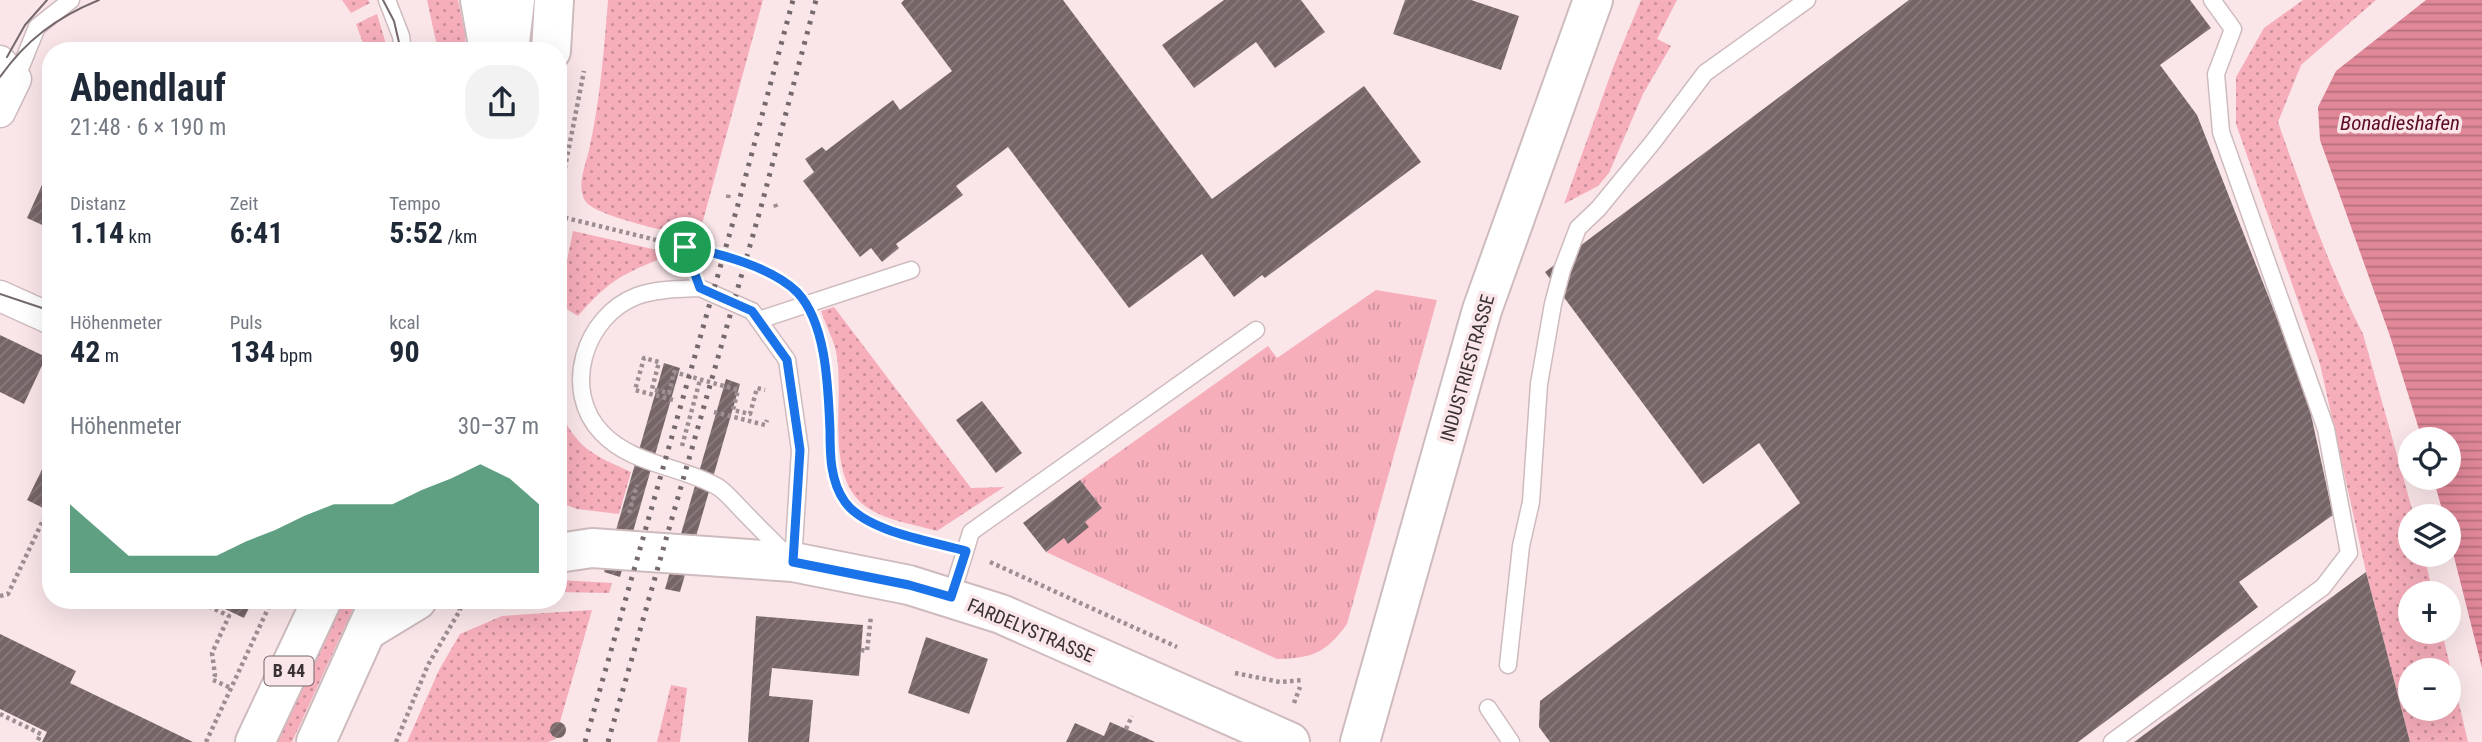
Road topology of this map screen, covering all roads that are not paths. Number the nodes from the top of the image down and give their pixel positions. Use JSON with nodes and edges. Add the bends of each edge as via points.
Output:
{"nodes":[{"id":1,"x":71,"y":0,"type":"edge"},
{"id":2,"x":387,"y":0,"type":"edge"},
{"id":3,"x":480,"y":0,"type":"edge"},
{"id":4,"x":515,"y":0,"type":"edge"},
{"id":5,"x":554,"y":0,"type":"edge"},
{"id":6,"x":1807,"y":0,"type":"edge"},
{"id":7,"x":2212,"y":0,"type":"edge"},
{"id":8,"x":1586,"y":2,"type":"edge"},
{"id":9,"x":401,"y":42,"type":"edge"},
{"id":10,"x":487,"y":42,"type":"edge"},
{"id":11,"x":510,"y":42,"type":"edge"},
{"id":12,"x":565,"y":42,"type":"edge"},
{"id":13,"x":8,"y":70,"type":"edge"},
{"id":14,"x":0,"y":112,"type":"edge"},
{"id":15,"x":911,"y":270,"type":"dead end"},
{"id":16,"x":0,"y":296,"type":"edge"},
{"id":17,"x":42,"y":315,"type":"edge"},
{"id":18,"x":759,"y":320,"type":"junction"},
{"id":19,"x":1256,"y":330,"type":"dead end"},
{"id":20,"x":567,"y":534,"type":"edge"},
{"id":21,"x":590,"y":551,"type":"edge"},
{"id":22,"x":793,"y":562,"type":"junction"},
{"id":23,"x":951,"y":597,"type":"junction"},
{"id":24,"x":318,"y":609,"type":"edge"},
{"id":25,"x":392,"y":609,"type":"edge"},
{"id":26,"x":373,"y":616,"type":"edge"},
{"id":27,"x":1508,"y":665,"type":"dead end"},
{"id":28,"x":1488,"y":708,"type":"dead end"},
{"id":29,"x":255,"y":742,"type":"edge"},
{"id":30,"x":316,"y":742,"type":"edge"},
{"id":31,"x":1290,"y":742,"type":"edge"},
{"id":32,"x":1360,"y":742,"type":"edge"},
{"id":33,"x":1511,"y":742,"type":"edge"},
{"id":34,"x":2112,"y":742,"type":"edge"}],
"edges":[{"from":1,"to":13,"type":"lane","via":[[37,27]]},
{"from":2,"to":9,"type":"lane"},
{"from":3,"to":10,"type":"street"},
{"from":4,"to":11,"type":"street"},
{"from":5,"to":12,"type":"street"},
{"from":6,"to":27,"type":"lane","via":[[1705,73],[1653,142],[1578,228],[1555,296],[1539,384],[1531,502],[1521,545]]},
{"from":7,"to":34,"type":"lane","via":[[2233,30],[2216,74],[2221,132],[2326,429],[2349,553],[2323,587]]},
{"from":8,"to":32,"type":"street","name":"INDUSTRIESTRASSE","via":[[1482,310]]},
{"from":13,"to":14,"type":"street"},
{"from":15,"to":18,"type":"lane"},
{"from":16,"to":17,"type":"street"},
{"from":18,"to":22,"type":"lane","via":[[787,360],[800,450]]},
{"from":18,"to":22,"type":"lane","via":[[752,311],[700,288],[636,296],[608,314],[589,340],[582,360],[581,387],[586,407],[601,432],[617,446],[719,487]]},
{"from":19,"to":23,"type":"lane","via":[[971,532]]},
{"from":20,"to":21,"type":"street","name":"FARDELYSTRASSE"},
{"from":21,"to":22,"type":"street","name":"FARDELYSTRASSE"},
{"from":22,"to":23,"type":"street","name":"FARDELYSTRASSE"},
{"from":23,"to":31,"type":"street","name":"FARDELYSTRASSE","via":[[1001,614]]},
{"from":24,"to":29,"type":"street","number":"B 44"},
{"from":25,"to":26,"type":"street"},
{"from":26,"to":30,"type":"street","number":"B 44"},
{"from":28,"to":33,"type":"lane"}]}
